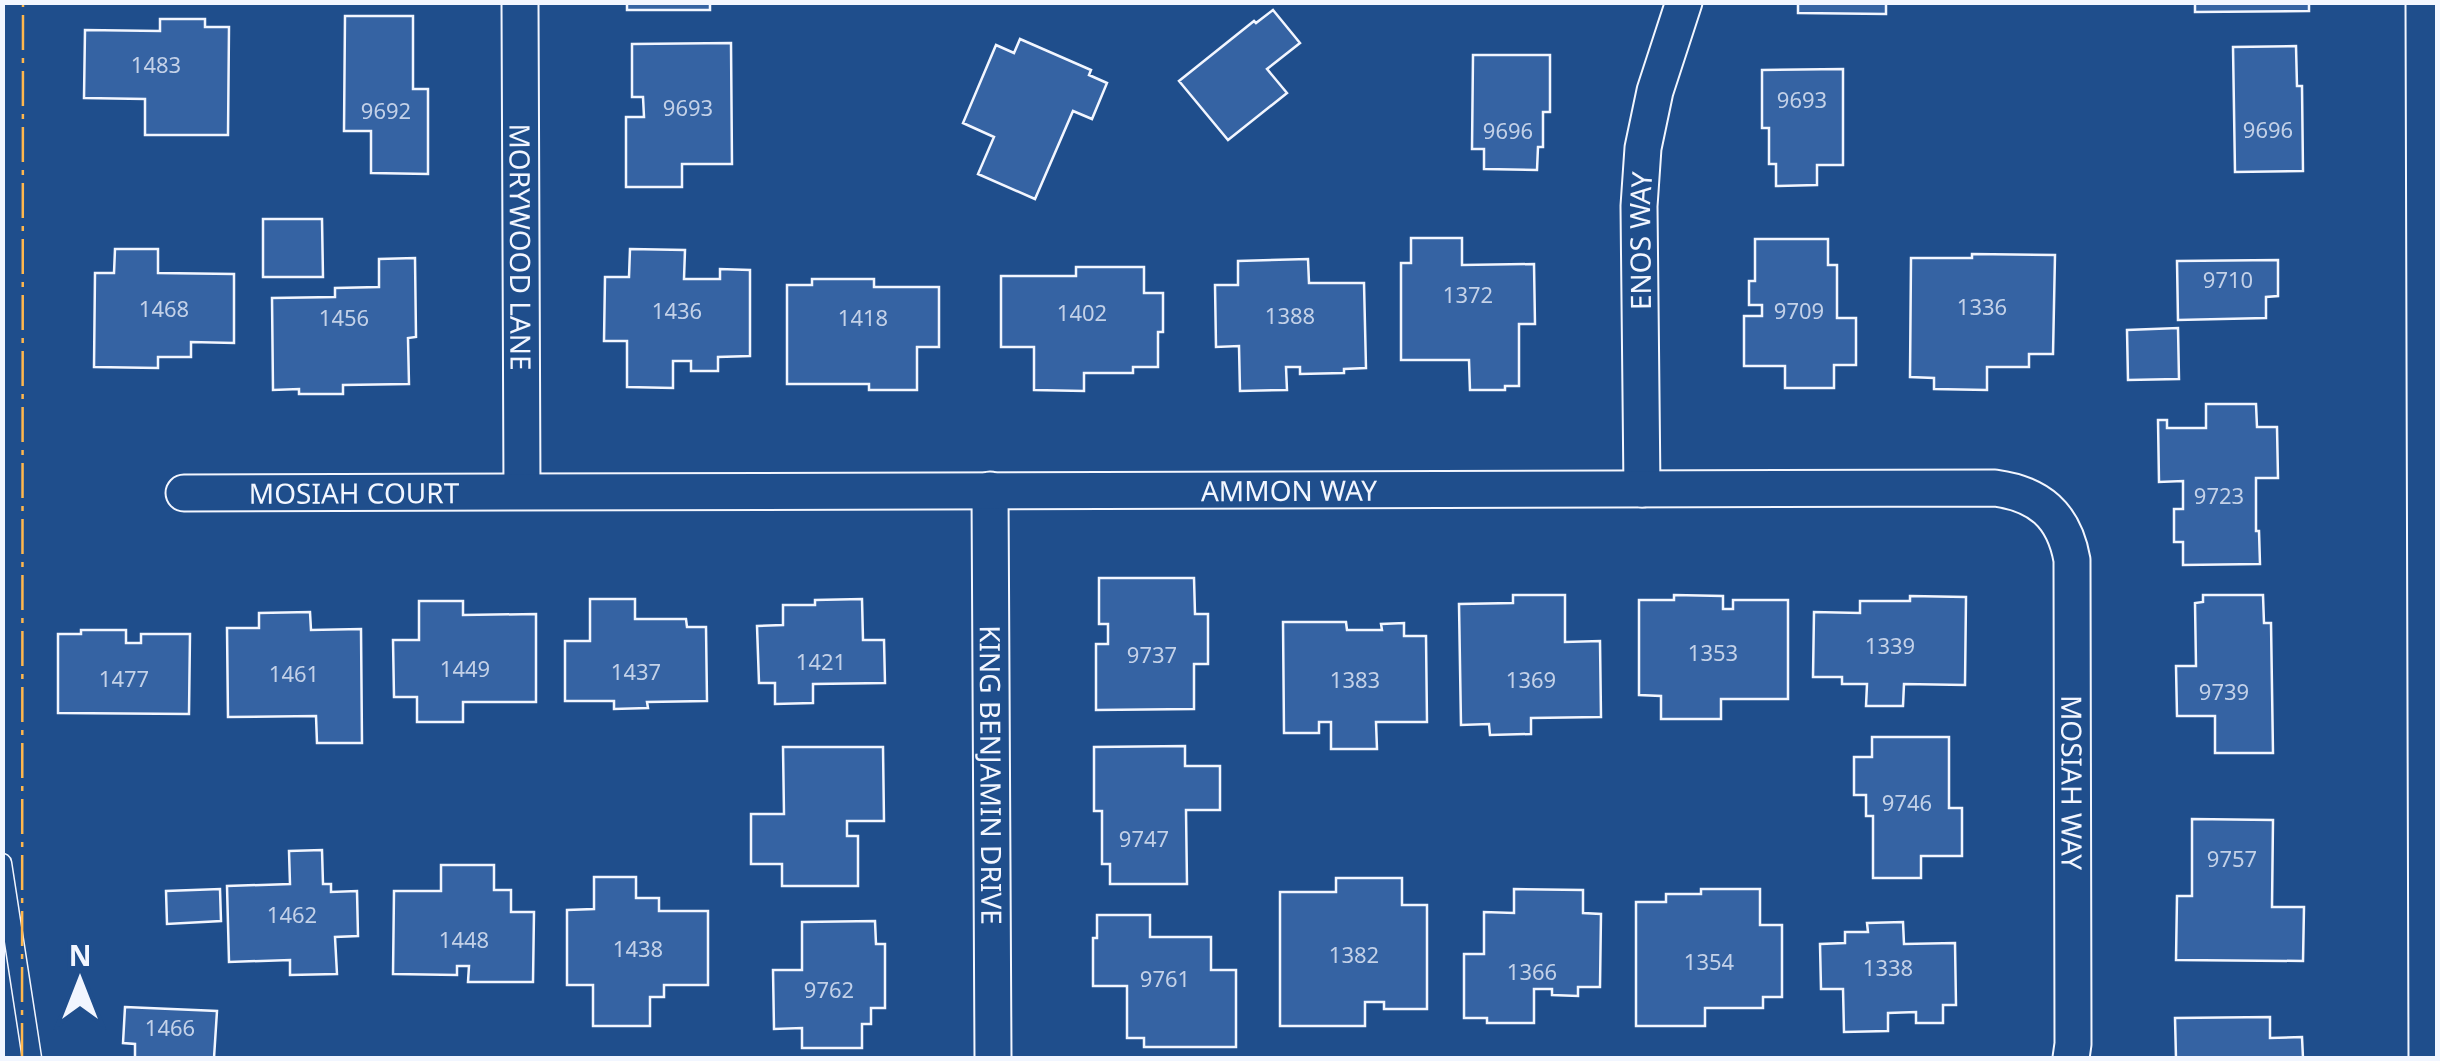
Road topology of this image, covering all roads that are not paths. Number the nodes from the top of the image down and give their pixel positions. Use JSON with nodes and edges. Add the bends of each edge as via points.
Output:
{"nodes":[{"id":1,"x":520,"y":2,"type":"edge"},
{"id":2,"x":1684,"y":2,"type":"edge"},
{"id":3,"x":2429,"y":2,"type":"edge"},
{"id":4,"x":2433,"y":158,"type":"edge"},
{"id":5,"x":1642,"y":489,"type":"junction"},
{"id":6,"x":990,"y":490,"type":"junction"},
{"id":7,"x":522,"y":491,"type":"junction"},
{"id":8,"x":184,"y":493,"type":"dead end"},
{"id":9,"x":2050,"y":512,"type":"joint"},
{"id":10,"x":2434,"y":645,"type":"edge"},
{"id":11,"x":2,"y":864,"type":"edge"},
{"id":12,"x":32,"y":1058,"type":"edge"},
{"id":13,"x":993,"y":1058,"type":"edge"},
{"id":14,"x":2071,"y":1058,"type":"edge"},
{"id":15,"x":2432,"y":1058,"type":"edge"}],
"edges":[{"from":1,"to":7,"type":"street","name":"MORYWOOD LANE"},
{"from":2,"to":5,"type":"street","name":"ENOS WAY","via":[[1643,148]]},
{"from":3,"to":4,"type":"street"},
{"from":4,"to":10,"type":"street"},
{"from":5,"to":6,"type":"street","name":"AMMON WAY"},
{"from":5,"to":9,"type":"street","name":"AMMON WAY","via":[[1995,488],[2034,499]]},
{"from":6,"to":7,"type":"street","name":"AMMON WAY"},
{"from":6,"to":13,"type":"street","name":"KING BENJAMIN DRIVE"},
{"from":7,"to":8,"type":"street","name":"MOSIAH COURT"},
{"from":9,"to":14,"type":"street","name":"MOSIAH WAY","via":[[2072,560]]},
{"from":10,"to":15,"type":"street"},
{"from":11,"to":12,"type":"lane"}]}
